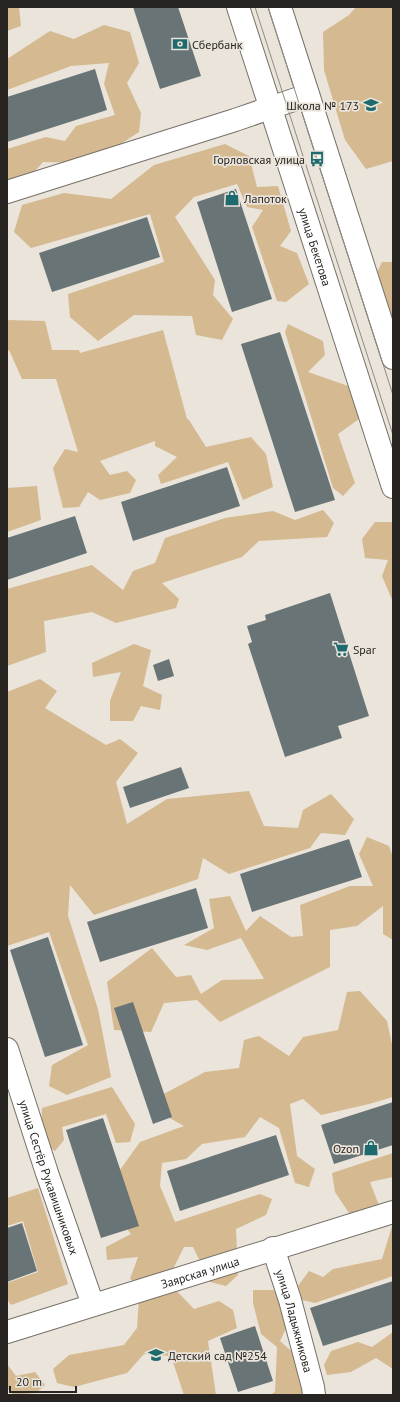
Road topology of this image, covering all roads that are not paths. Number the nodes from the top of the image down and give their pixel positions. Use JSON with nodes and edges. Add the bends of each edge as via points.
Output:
{"nodes":[{"id":1,"x":238,"y":7,"type":"edge"},
{"id":2,"x":280,"y":7,"type":"edge"},
{"id":3,"x":308,"y":95,"type":"junction"},
{"id":4,"x":270,"y":107,"type":"junction"},
{"id":5,"x":7,"y":192,"type":"edge"},
{"id":6,"x":393,"y":358,"type":"edge"},
{"id":7,"x":393,"y":487,"type":"edge"},
{"id":8,"x":7,"y":1049,"type":"edge"},
{"id":9,"x":393,"y":1212,"type":"edge"},
{"id":10,"x":273,"y":1248,"type":"junction"},
{"id":11,"x":93,"y":1305,"type":"junction"},
{"id":12,"x":7,"y":1332,"type":"edge"},
{"id":13,"x":314,"y":1395,"type":"edge"}],
"edges":[{"from":1,"to":4,"type":"street","name":"улица Бекетова"},
{"from":2,"to":3,"type":"street"},
{"from":3,"to":4,"type":"street"},
{"from":3,"to":6,"type":"street"},
{"from":4,"to":5,"type":"street"},
{"from":4,"to":7,"type":"street","name":"улица Бекетова"},
{"from":8,"to":11,"type":"street","name":"улица Сестёр Рукавишниковых"},
{"from":9,"to":10,"type":"street","name":"Заярская улица"},
{"from":10,"to":11,"type":"street","name":"Заярская улица"},
{"from":10,"to":13,"type":"street","name":"улица Ладыжникова","via":[[292,1307]]},
{"from":11,"to":12,"type":"street","name":"Заярская улица"}]}
